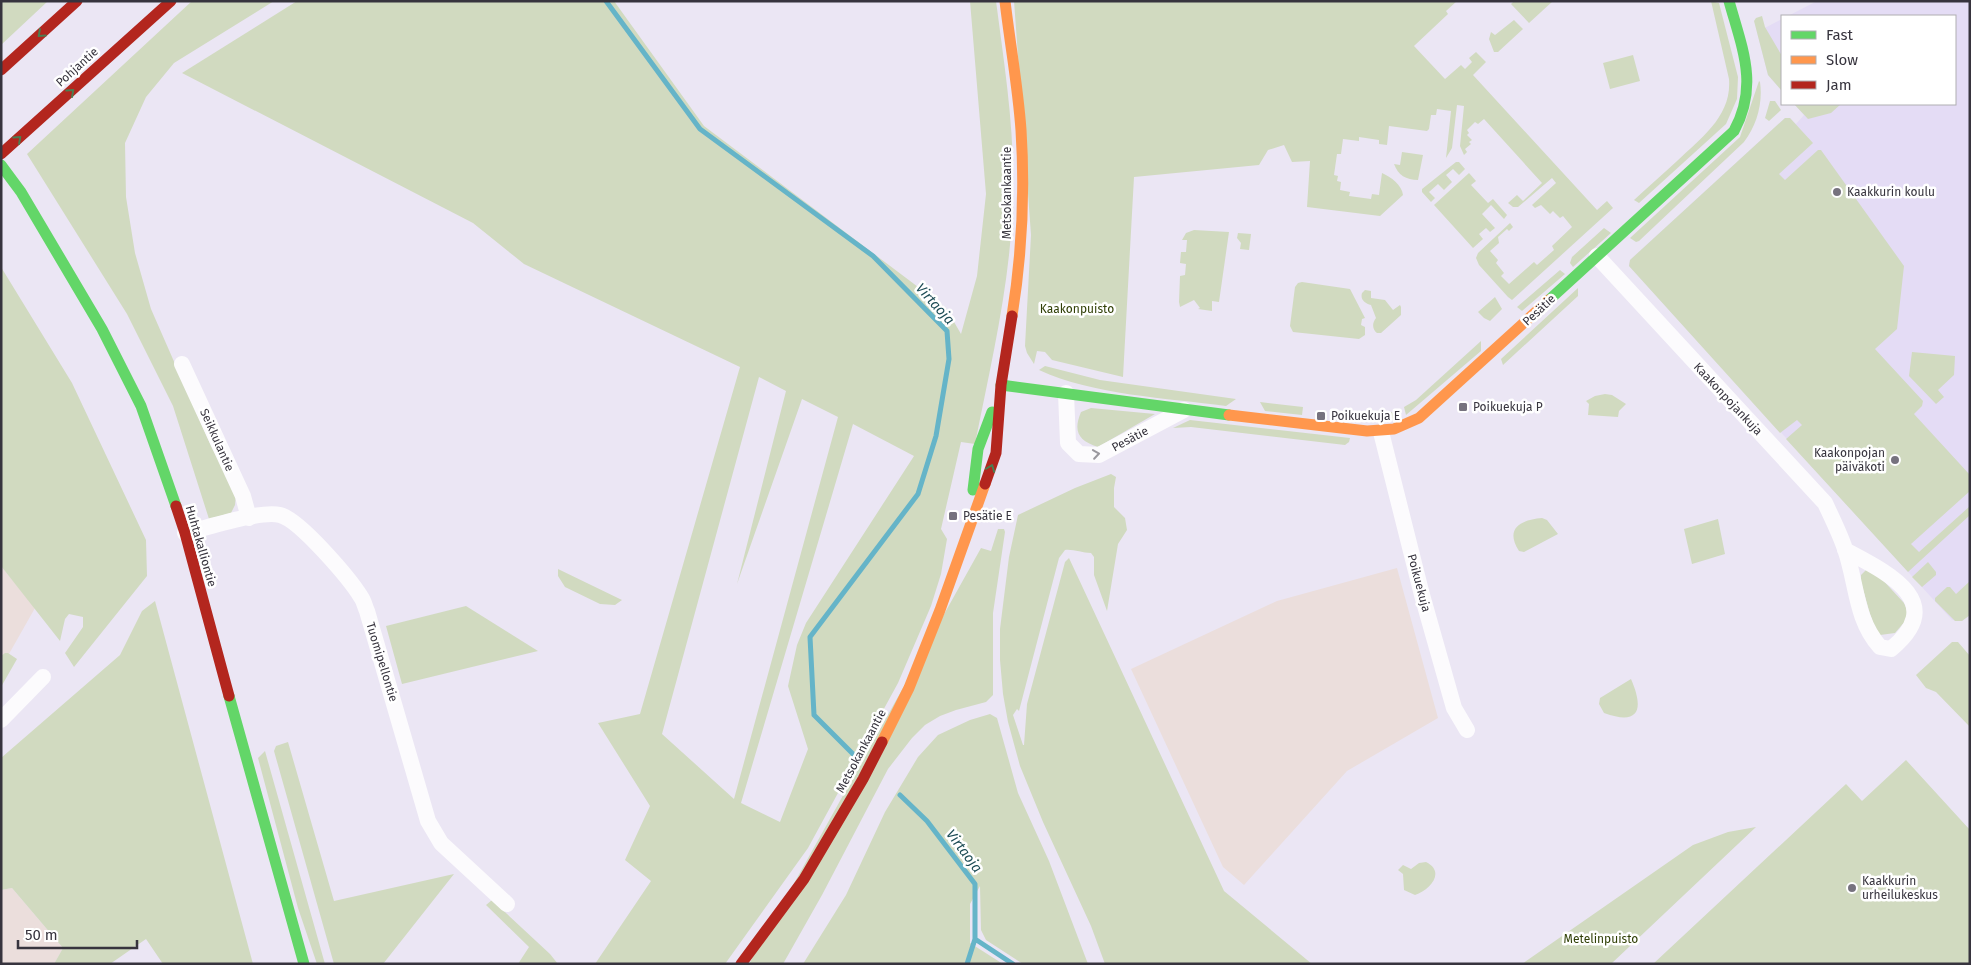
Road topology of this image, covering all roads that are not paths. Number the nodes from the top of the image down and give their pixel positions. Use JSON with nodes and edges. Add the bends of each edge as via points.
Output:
{"nodes":[{"id":1,"x":77,"y":1,"type":"edge"},
{"id":2,"x":170,"y":1,"type":"edge"},
{"id":3,"x":1005,"y":1,"type":"edge"},
{"id":4,"x":1729,"y":1,"type":"edge"},
{"id":5,"x":1,"y":70,"type":"edge"},
{"id":6,"x":1,"y":154,"type":"edge"},
{"id":7,"x":1,"y":164,"type":"edge"},
{"id":8,"x":1597,"y":256,"type":"junction"},
{"id":9,"x":182,"y":364,"type":"dead end"},
{"id":10,"x":1002,"y":385,"type":"junction"},
{"id":11,"x":1066,"y":393,"type":"junction"},
{"id":12,"x":1184,"y":410,"type":"junction"},
{"id":13,"x":1381,"y":432,"type":"junction"},
{"id":14,"x":249,"y":518,"type":"junction"},
{"id":15,"x":968,"y":530,"type":"junction"},
{"id":16,"x":185,"y":533,"type":"junction"},
{"id":17,"x":1846,"y":550,"type":"junction"},
{"id":18,"x":43,"y":677,"type":"dead end"},
{"id":19,"x":1,"y":720,"type":"edge"},
{"id":20,"x":1466,"y":730,"type":"dead end"},
{"id":21,"x":507,"y":904,"type":"dead end"},
{"id":22,"x":304,"y":964,"type":"edge"},
{"id":23,"x":741,"y":964,"type":"edge"}],
"edges":[{"from":1,"to":5,"type":"main road","one_way":true},
{"from":6,"to":2,"type":"main road","name":"Pohjantie","one_way":true},
{"from":3,"to":10,"type":"main road","name":"Metsokankaantie","via":[[1021,128],[1023,187],[1021,236]]},
{"from":4,"to":8,"type":"main road","name":"Pesätie","via":[[1748,75],[1747,103],[1739,124]]},
{"from":7,"to":16,"type":"main road","name":"Huhtakalliontie","via":[[31,209],[119,363],[140,406]]},
{"from":8,"to":13,"type":"main road","name":"Pesätie","via":[[1428,411],[1410,424]]},
{"from":8,"to":17,"type":"street","name":"Kaakonpojankuja","via":[[1825,503]]},
{"from":9,"to":14,"type":"street","name":"Seikkulantie"},
{"from":10,"to":11,"type":"main road","name":"Pesätie"},
{"from":10,"to":15,"type":"main road","name":"Metsokankaantie","via":[[978,449]]},
{"from":15,"to":10,"type":"main road","name":"Metsokankaantie","one_way":true,"via":[[996,454]]},
{"from":11,"to":12,"type":"main road","name":"Pesätie"},
{"from":11,"to":12,"type":"street","name":"Pesätie","one_way":true,"via":[[1068,443],[1079,454],[1099,455]]},
{"from":12,"to":13,"type":"main road","name":"Pesätie"},
{"from":13,"to":20,"type":"street","name":"Poikuekuja","via":[[1454,708]]},
{"from":14,"to":16,"type":"street","name":"Tuomipellontie"},
{"from":14,"to":21,"type":"street","name":"Tuomipellontie","via":[[279,515],[294,523],[337,566],[362,598],[434,834]]},
{"from":15,"to":23,"type":"main road","name":"Metsokankaantie","via":[[909,688],[863,780],[804,879]]},
{"from":16,"to":22,"type":"main road","name":"Huhtakalliontie"},
{"from":17,"to":17,"type":"street","name":"Kaakonpojankuja","via":[[1862,618],[1870,636],[1880,647],[1891,649],[1904,638],[1914,621],[1915,607],[1910,595],[1889,573]]},
{"from":18,"to":19,"type":"street"}]}
